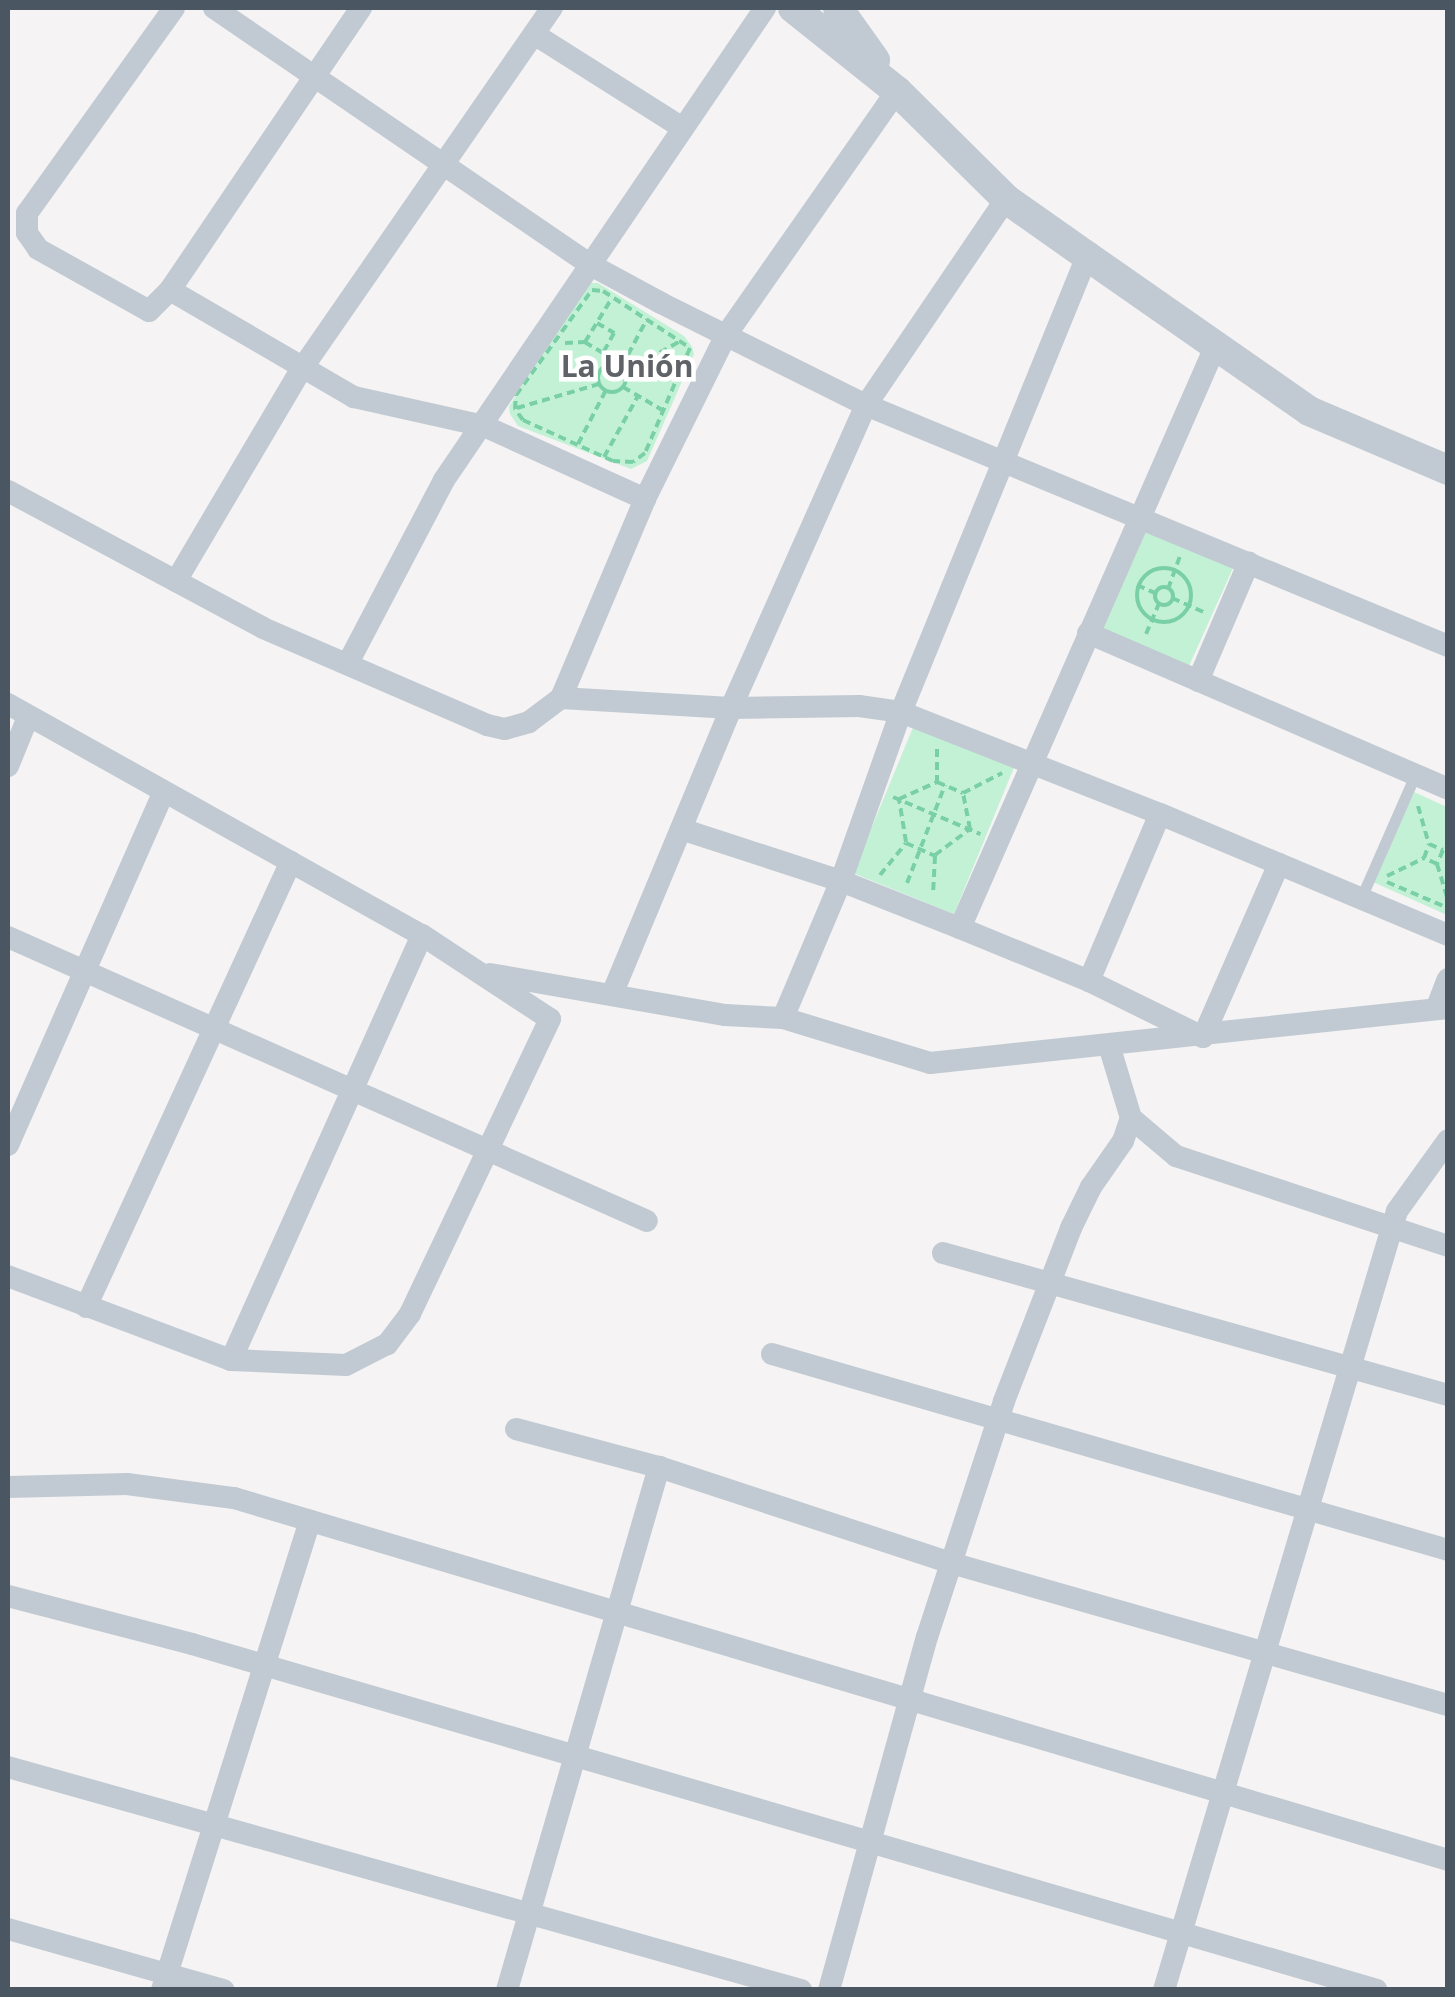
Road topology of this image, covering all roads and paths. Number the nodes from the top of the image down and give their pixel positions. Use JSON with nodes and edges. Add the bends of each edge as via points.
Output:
{"nodes":[{"id":1,"x":174,"y":8,"type":"edge"},
{"id":2,"x":214,"y":8,"type":"edge"},
{"id":3,"x":361,"y":8,"type":"edge"},
{"id":4,"x":552,"y":8,"type":"edge"},
{"id":5,"x":765,"y":8,"type":"edge"},
{"id":6,"x":793,"y":8,"type":"edge"},
{"id":7,"x":838,"y":8,"type":"edge"},
{"id":8,"x":534,"y":34,"type":"junction"},
{"id":9,"x":313,"y":75,"type":"junction"},
{"id":10,"x":897,"y":91,"type":"junction"},
{"id":11,"x":681,"y":128,"type":"junction"},
{"id":12,"x":443,"y":166,"type":"junction"},
{"id":13,"x":1006,"y":199,"type":"junction"},
{"id":14,"x":1087,"y":256,"type":"junction"},
{"id":15,"x":589,"y":264,"type":"junction"},
{"id":16,"x":170,"y":290,"type":"junction"},
{"id":17,"x":612,"y":297,"type":"junction"},
{"id":18,"x":647,"y":319,"type":"junction"},
{"id":19,"x":597,"y":323,"type":"junction"},
{"id":20,"x":726,"y":335,"type":"junction"},
{"id":21,"x":682,"y":340,"type":"junction"},
{"id":22,"x":585,"y":342,"type":"junction"},
{"id":23,"x":552,"y":343,"type":"junction"},
{"id":24,"x":1215,"y":347,"type":"junction"},
{"id":25,"x":602,"y":353,"type":"junction"},
{"id":26,"x":607,"y":364,"type":"junction"},
{"id":27,"x":624,"y":369,"type":"junction"},
{"id":28,"x":301,"y":370,"type":"junction"},
{"id":29,"x":599,"y":384,"type":"junction"},
{"id":30,"x":623,"y":387,"type":"junction"},
{"id":31,"x":606,"y":390,"type":"junction"},
{"id":32,"x":638,"y":396,"type":"junction"},
{"id":33,"x":866,"y":405,"type":"junction"},
{"id":34,"x":515,"y":409,"type":"junction"},
{"id":35,"x":664,"y":411,"type":"junction"},
{"id":36,"x":484,"y":426,"type":"junction"},
{"id":37,"x":578,"y":445,"type":"junction"},
{"id":38,"x":604,"y":457,"type":"junction"},
{"id":39,"x":1006,"y":459,"type":"junction"},
{"id":40,"x":1448,"y":470,"type":"edge"},
{"id":41,"x":8,"y":492,"type":"edge"},
{"id":42,"x":646,"y":499,"type":"junction"},
{"id":43,"x":1140,"y":515,"type":"junction"},
{"id":44,"x":1183,"y":548,"type":"dead end"},
{"id":45,"x":1249,"y":562,"type":"junction"},
{"id":46,"x":1175,"y":570,"type":"junction"},
{"id":47,"x":1125,"y":580,"type":"dead end"},
{"id":48,"x":176,"y":582,"type":"junction"},
{"id":49,"x":1138,"y":586,"type":"junction"},
{"id":50,"x":1168,"y":588,"type":"junction"},
{"id":51,"x":1155,"y":594,"type":"junction"},
{"id":52,"x":1172,"y":598,"type":"junction"},
{"id":53,"x":1214,"y":598,"type":"dead end"},
{"id":54,"x":1159,"y":604,"type":"junction"},
{"id":55,"x":1189,"y":606,"type":"junction"},
{"id":56,"x":1152,"y":620,"type":"junction"},
{"id":57,"x":1088,"y":633,"type":"junction"},
{"id":58,"x":1142,"y":643,"type":"dead end"},
{"id":59,"x":1448,"y":646,"type":"edge"},
{"id":60,"x":348,"y":664,"type":"junction"},
{"id":61,"x":1198,"y":680,"type":"junction"},
{"id":62,"x":561,"y":698,"type":"junction"},
{"id":63,"x":8,"y":704,"type":"edge"},
{"id":64,"x":731,"y":708,"type":"junction"},
{"id":65,"x":901,"y":712,"type":"junction"},
{"id":66,"x":28,"y":717,"type":"junction"},
{"id":67,"x":938,"y":739,"type":"dead end"},
{"id":68,"x":990,"y":762,"type":"dead end"},
{"id":69,"x":1030,"y":762,"type":"junction"},
{"id":70,"x":8,"y":766,"type":"edge"},
{"id":71,"x":1007,"y":770,"type":"junction"},
{"id":72,"x":1416,"y":775,"type":"junction"},
{"id":73,"x":937,"y":782,"type":"junction"},
{"id":74,"x":945,"y":785,"type":"junction"},
{"id":75,"x":1000,"y":786,"type":"dead end"},
{"id":76,"x":1448,"y":788,"type":"edge"},
{"id":77,"x":163,"y":792,"type":"junction"},
{"id":78,"x":963,"y":793,"type":"junction"},
{"id":79,"x":889,"y":795,"type":"dead end"},
{"id":80,"x":898,"y":799,"type":"junction"},
{"id":81,"x":934,"y":814,"type":"junction"},
{"id":82,"x":1160,"y":814,"type":"junction"},
{"id":83,"x":1409,"y":815,"type":"dead end"},
{"id":84,"x":987,"y":818,"type":"dead end"},
{"id":85,"x":681,"y":829,"type":"junction"},
{"id":86,"x":970,"y":830,"type":"junction"},
{"id":87,"x":906,"y":843,"type":"junction"},
{"id":88,"x":1448,"y":843,"type":"edge"},
{"id":89,"x":1429,"y":844,"type":"junction"},
{"id":90,"x":1440,"y":845,"type":"junction"},
{"id":91,"x":920,"y":849,"type":"junction"},
{"id":92,"x":934,"y":856,"type":"junction"},
{"id":93,"x":1424,"y":858,"type":"junction"},
{"id":94,"x":291,"y":862,"type":"junction"},
{"id":95,"x":1387,"y":863,"type":"dead end"},
{"id":96,"x":1280,"y":864,"type":"junction"},
{"id":97,"x":1437,"y":864,"type":"junction"},
{"id":98,"x":870,"y":871,"type":"dead end"},
{"id":99,"x":880,"y":875,"type":"junction"},
{"id":100,"x":1380,"y":879,"type":"junction"},
{"id":101,"x":841,"y":882,"type":"junction"},
{"id":102,"x":906,"y":886,"type":"junction"},
{"id":103,"x":1360,"y":898,"type":"junction"},
{"id":104,"x":1448,"y":899,"type":"edge"},
{"id":105,"x":1448,"y":908,"type":"edge"},
{"id":106,"x":960,"y":928,"type":"junction"},
{"id":107,"x":422,"y":935,"type":"junction"},
{"id":108,"x":1448,"y":935,"type":"edge"},
{"id":109,"x":8,"y":937,"type":"edge"},
{"id":110,"x":82,"y":970,"type":"junction"},
{"id":111,"x":479,"y":972,"type":"junction"},
{"id":112,"x":1448,"y":979,"type":"edge"},
{"id":113,"x":1089,"y":981,"type":"junction"},
{"id":114,"x":613,"y":992,"type":"junction"},
{"id":115,"x":1442,"y":1007,"type":"edge"},
{"id":116,"x":783,"y":1018,"type":"junction"},
{"id":117,"x":214,"y":1029,"type":"junction"},
{"id":118,"x":1203,"y":1037,"type":"junction"},
{"id":119,"x":1109,"y":1045,"type":"junction"},
{"id":120,"x":352,"y":1090,"type":"junction"},
{"id":121,"x":1131,"y":1118,"type":"junction"},
{"id":122,"x":1448,"y":1140,"type":"edge"},
{"id":123,"x":8,"y":1145,"type":"edge"},
{"id":124,"x":486,"y":1150,"type":"junction"},
{"id":125,"x":647,"y":1221,"type":"dead end"},
{"id":126,"x":1391,"y":1230,"type":"junction"},
{"id":127,"x":1448,"y":1246,"type":"edge"},
{"id":128,"x":942,"y":1253,"type":"dead end"},
{"id":129,"x":8,"y":1276,"type":"edge"},
{"id":130,"x":1049,"y":1283,"type":"junction"},
{"id":131,"x":86,"y":1307,"type":"junction"},
{"id":132,"x":772,"y":1354,"type":"dead end"},
{"id":133,"x":231,"y":1360,"type":"junction"},
{"id":134,"x":1350,"y":1368,"type":"junction"},
{"id":135,"x":1448,"y":1395,"type":"edge"},
{"id":136,"x":998,"y":1420,"type":"junction"},
{"id":137,"x":516,"y":1429,"type":"dead end"},
{"id":138,"x":659,"y":1467,"type":"junction"},
{"id":139,"x":8,"y":1487,"type":"edge"},
{"id":140,"x":1307,"y":1509,"type":"junction"},
{"id":141,"x":310,"y":1521,"type":"junction"},
{"id":142,"x":1448,"y":1550,"type":"edge"},
{"id":143,"x":951,"y":1563,"type":"junction"},
{"id":144,"x":8,"y":1596,"type":"edge"},
{"id":145,"x":616,"y":1612,"type":"junction"},
{"id":146,"x":1265,"y":1652,"type":"junction"},
{"id":147,"x":264,"y":1665,"type":"junction"},
{"id":148,"x":909,"y":1699,"type":"junction"},
{"id":149,"x":1448,"y":1705,"type":"edge"},
{"id":150,"x":575,"y":1756,"type":"junction"},
{"id":151,"x":8,"y":1766,"type":"edge"},
{"id":152,"x":1223,"y":1792,"type":"junction"},
{"id":153,"x":214,"y":1825,"type":"junction"},
{"id":154,"x":870,"y":1842,"type":"junction"},
{"id":155,"x":1448,"y":1860,"type":"edge"},
{"id":156,"x":529,"y":1913,"type":"junction"},
{"id":157,"x":8,"y":1929,"type":"edge"},
{"id":158,"x":1181,"y":1932,"type":"junction"},
{"id":159,"x":165,"y":1981,"type":"edge"},
{"id":160,"x":224,"y":1990,"type":"edge"},
{"id":161,"x":507,"y":1990,"type":"edge"},
{"id":162,"x":801,"y":1990,"type":"edge"},
{"id":163,"x":829,"y":1990,"type":"edge"},
{"id":164,"x":1164,"y":1990,"type":"edge"},
{"id":165,"x":1377,"y":1990,"type":"edge"}],
"edges":[{"from":1,"to":16,"type":"street","via":[[27,213],[27,233],[38,249],[149,311]]},
{"from":2,"to":9,"type":"street"},
{"from":3,"to":9,"type":"street"},
{"from":4,"to":8,"type":"street"},
{"from":5,"to":11,"type":"street"},
{"from":6,"to":10,"type":"street"},
{"from":7,"to":10,"type":"street"},
{"from":8,"to":11,"type":"street"},
{"from":8,"to":12,"type":"street"},
{"from":9,"to":12,"type":"street"},
{"from":9,"to":16,"type":"street"},
{"from":10,"to":13,"type":"street"},
{"from":10,"to":20,"type":"street"},
{"from":11,"to":15,"type":"street"},
{"from":12,"to":15,"type":"street"},
{"from":12,"to":28,"type":"street"},
{"from":13,"to":14,"type":"street"},
{"from":13,"to":33,"type":"street"},
{"from":14,"to":24,"type":"street"},
{"from":14,"to":39,"type":"street"},
{"from":15,"to":20,"type":"street"},
{"from":15,"to":36,"type":"street"},
{"from":16,"to":28,"type":"street"},
{"from":17,"to":18,"type":"path"},
{"from":17,"to":19,"type":"path"},
{"from":17,"to":23,"type":"path","via":[[603,290],[588,292]]},
{"from":18,"to":21,"type":"path"},
{"from":18,"to":27,"type":"path"},
{"from":19,"to":22,"type":"path"},
{"from":19,"to":25,"type":"path","via":[[614,334]]},
{"from":20,"to":33,"type":"street"},
{"from":20,"to":42,"type":"street"},
{"from":21,"to":27,"type":"path"},
{"from":21,"to":35,"type":"path","via":[[690,354]]},
{"from":22,"to":23,"type":"path"},
{"from":22,"to":25,"type":"path"},
{"from":23,"to":34,"type":"path","via":[[516,394]]},
{"from":24,"to":40,"type":"street","via":[[1309,411]]},
{"from":24,"to":43,"type":"street"},
{"from":25,"to":26,"type":"path"},
{"from":26,"to":27,"type":"path"},
{"from":26,"to":29,"type":"path"},
{"from":27,"to":30,"type":"path"},
{"from":28,"to":36,"type":"street","via":[[354,397]]},
{"from":28,"to":48,"type":"street"},
{"from":29,"to":31,"type":"path"},
{"from":29,"to":34,"type":"path"},
{"from":30,"to":31,"type":"path"},
{"from":30,"to":32,"type":"path"},
{"from":31,"to":37,"type":"path"},
{"from":32,"to":35,"type":"path"},
{"from":32,"to":38,"type":"path"},
{"from":33,"to":39,"type":"street"},
{"from":33,"to":64,"type":"street"},
{"from":34,"to":37,"type":"path","via":[[523,420]]},
{"from":35,"to":38,"type":"path","via":[[640,458],[626,464]]},
{"from":36,"to":42,"type":"street"},
{"from":36,"to":60,"type":"street","via":[[444,480]]},
{"from":37,"to":38,"type":"path"},
{"from":39,"to":43,"type":"street"},
{"from":39,"to":65,"type":"street"},
{"from":41,"to":48,"type":"street"},
{"from":42,"to":62,"type":"street"},
{"from":43,"to":45,"type":"street"},
{"from":43,"to":57,"type":"street"},
{"from":44,"to":46,"type":"path"},
{"from":45,"to":59,"type":"street"},
{"from":45,"to":61,"type":"street"},
{"from":46,"to":49,"type":"path","via":[[1150,571]]},
{"from":46,"to":50,"type":"path"},
{"from":46,"to":55,"type":"path","via":[[1188,581]]},
{"from":47,"to":49,"type":"path"},
{"from":48,"to":60,"type":"street"},
{"from":49,"to":51,"type":"path"},
{"from":49,"to":56,"type":"path","via":[[1137,601]]},
{"from":50,"to":51,"type":"path"},
{"from":50,"to":52,"type":"path"},
{"from":51,"to":54,"type":"path"},
{"from":52,"to":54,"type":"path"},
{"from":52,"to":55,"type":"path"},
{"from":53,"to":55,"type":"path","via":[[1207,614]]},
{"from":54,"to":56,"type":"path"},
{"from":55,"to":56,"type":"path","via":[[1178,619]]},
{"from":56,"to":58,"type":"path"},
{"from":57,"to":61,"type":"street"},
{"from":57,"to":69,"type":"street"},
{"from":60,"to":62,"type":"street","via":[[494,728],[529,722]]},
{"from":61,"to":72,"type":"street"},
{"from":62,"to":64,"type":"street"},
{"from":63,"to":66,"type":"street"},
{"from":64,"to":65,"type":"street","via":[[859,706]]},
{"from":64,"to":85,"type":"street"},
{"from":65,"to":69,"type":"street"},
{"from":65,"to":101,"type":"street"},
{"from":66,"to":70,"type":"street"},
{"from":66,"to":77,"type":"street"},
{"from":67,"to":73,"type":"path"},
{"from":68,"to":71,"type":"path"},
{"from":69,"to":82,"type":"street"},
{"from":69,"to":106,"type":"street"},
{"from":71,"to":75,"type":"path"},
{"from":71,"to":78,"type":"path"},
{"from":72,"to":76,"type":"street"},
{"from":72,"to":103,"type":"lane"},
{"from":73,"to":74,"type":"path"},
{"from":73,"to":80,"type":"path"},
{"from":74,"to":78,"type":"path"},
{"from":74,"to":81,"type":"path"},
{"from":77,"to":94,"type":"street"},
{"from":77,"to":110,"type":"street"},
{"from":78,"to":86,"type":"path"},
{"from":79,"to":80,"type":"path"},
{"from":80,"to":81,"type":"path"},
{"from":80,"to":87,"type":"path"},
{"from":81,"to":86,"type":"path"},
{"from":81,"to":91,"type":"path"},
{"from":82,"to":96,"type":"street"},
{"from":82,"to":113,"type":"street"},
{"from":83,"to":89,"type":"path","via":[[1416,798]]},
{"from":84,"to":86,"type":"path","via":[[980,834]]},
{"from":85,"to":101,"type":"street"},
{"from":85,"to":114,"type":"street"},
{"from":86,"to":92,"type":"path"},
{"from":87,"to":91,"type":"path"},
{"from":87,"to":99,"type":"path"},
{"from":88,"to":90,"type":"path"},
{"from":89,"to":90,"type":"path"},
{"from":89,"to":93,"type":"path"},
{"from":90,"to":97,"type":"path","via":[[1444,855]]},
{"from":91,"to":92,"type":"path"},
{"from":91,"to":102,"type":"path"},
{"from":92,"to":102,"type":"path","via":[[933,898]]},
{"from":93,"to":97,"type":"path"},
{"from":93,"to":100,"type":"path"},
{"from":94,"to":107,"type":"street"},
{"from":94,"to":117,"type":"street"},
{"from":95,"to":100,"type":"path"},
{"from":96,"to":103,"type":"street"},
{"from":96,"to":118,"type":"street"},
{"from":97,"to":104,"type":"path"},
{"from":98,"to":99,"type":"path"},
{"from":99,"to":102,"type":"path"},
{"from":100,"to":105,"type":"path"},
{"from":101,"to":106,"type":"street"},
{"from":101,"to":116,"type":"street"},
{"from":103,"to":108,"type":"street"},
{"from":106,"to":113,"type":"street"},
{"from":107,"to":111,"type":"street"},
{"from":107,"to":120,"type":"street"},
{"from":109,"to":110,"type":"street"},
{"from":110,"to":117,"type":"street"},
{"from":110,"to":123,"type":"street"},
{"from":111,"to":114,"type":"street"},
{"from":111,"to":124,"type":"street","via":[[550,1019]]},
{"from":112,"to":115,"type":"street"},
{"from":113,"to":118,"type":"street"},
{"from":114,"to":116,"type":"street","via":[[725,1015]]},
{"from":115,"to":118,"type":"street"},
{"from":116,"to":119,"type":"street","via":[[930,1063]]},
{"from":117,"to":120,"type":"street"},
{"from":117,"to":131,"type":"street"},
{"from":118,"to":119,"type":"street"},
{"from":119,"to":121,"type":"street"},
{"from":120,"to":124,"type":"street"},
{"from":120,"to":133,"type":"street"},
{"from":121,"to":126,"type":"street","via":[[1176,1156]]},
{"from":121,"to":130,"type":"street","via":[[1070,1228]]},
{"from":122,"to":126,"type":"street","via":[[1397,1210]]},
{"from":124,"to":125,"type":"street"},
{"from":124,"to":133,"type":"street","via":[[410,1314],[387,1344],[346,1365]]},
{"from":126,"to":127,"type":"street"},
{"from":126,"to":134,"type":"street"},
{"from":128,"to":130,"type":"street"},
{"from":129,"to":131,"type":"street"},
{"from":130,"to":134,"type":"street"},
{"from":130,"to":136,"type":"street"},
{"from":131,"to":133,"type":"street"},
{"from":132,"to":136,"type":"street"},
{"from":134,"to":135,"type":"street"},
{"from":134,"to":140,"type":"street"},
{"from":136,"to":140,"type":"street"},
{"from":136,"to":143,"type":"street"},
{"from":137,"to":138,"type":"street"},
{"from":138,"to":143,"type":"street"},
{"from":138,"to":145,"type":"street"},
{"from":139,"to":141,"type":"street","via":[[128,1484],[234,1498]]},
{"from":140,"to":142,"type":"street"},
{"from":140,"to":146,"type":"street"},
{"from":141,"to":145,"type":"street"},
{"from":141,"to":147,"type":"street"},
{"from":143,"to":146,"type":"street"},
{"from":143,"to":148,"type":"street"},
{"from":144,"to":147,"type":"street"},
{"from":145,"to":148,"type":"street"},
{"from":145,"to":150,"type":"street"},
{"from":146,"to":149,"type":"street"},
{"from":146,"to":152,"type":"street"},
{"from":147,"to":150,"type":"street"},
{"from":147,"to":153,"type":"street"},
{"from":148,"to":152,"type":"street"},
{"from":148,"to":154,"type":"street"},
{"from":150,"to":154,"type":"street"},
{"from":150,"to":156,"type":"street"},
{"from":151,"to":153,"type":"street"},
{"from":152,"to":155,"type":"street"},
{"from":152,"to":158,"type":"street"},
{"from":153,"to":156,"type":"street"},
{"from":153,"to":159,"type":"street"},
{"from":154,"to":158,"type":"street"},
{"from":154,"to":163,"type":"street"},
{"from":156,"to":161,"type":"street"},
{"from":156,"to":162,"type":"street"},
{"from":157,"to":159,"type":"street"},
{"from":158,"to":164,"type":"street"},
{"from":158,"to":165,"type":"street"},
{"from":159,"to":160,"type":"street"}]}
